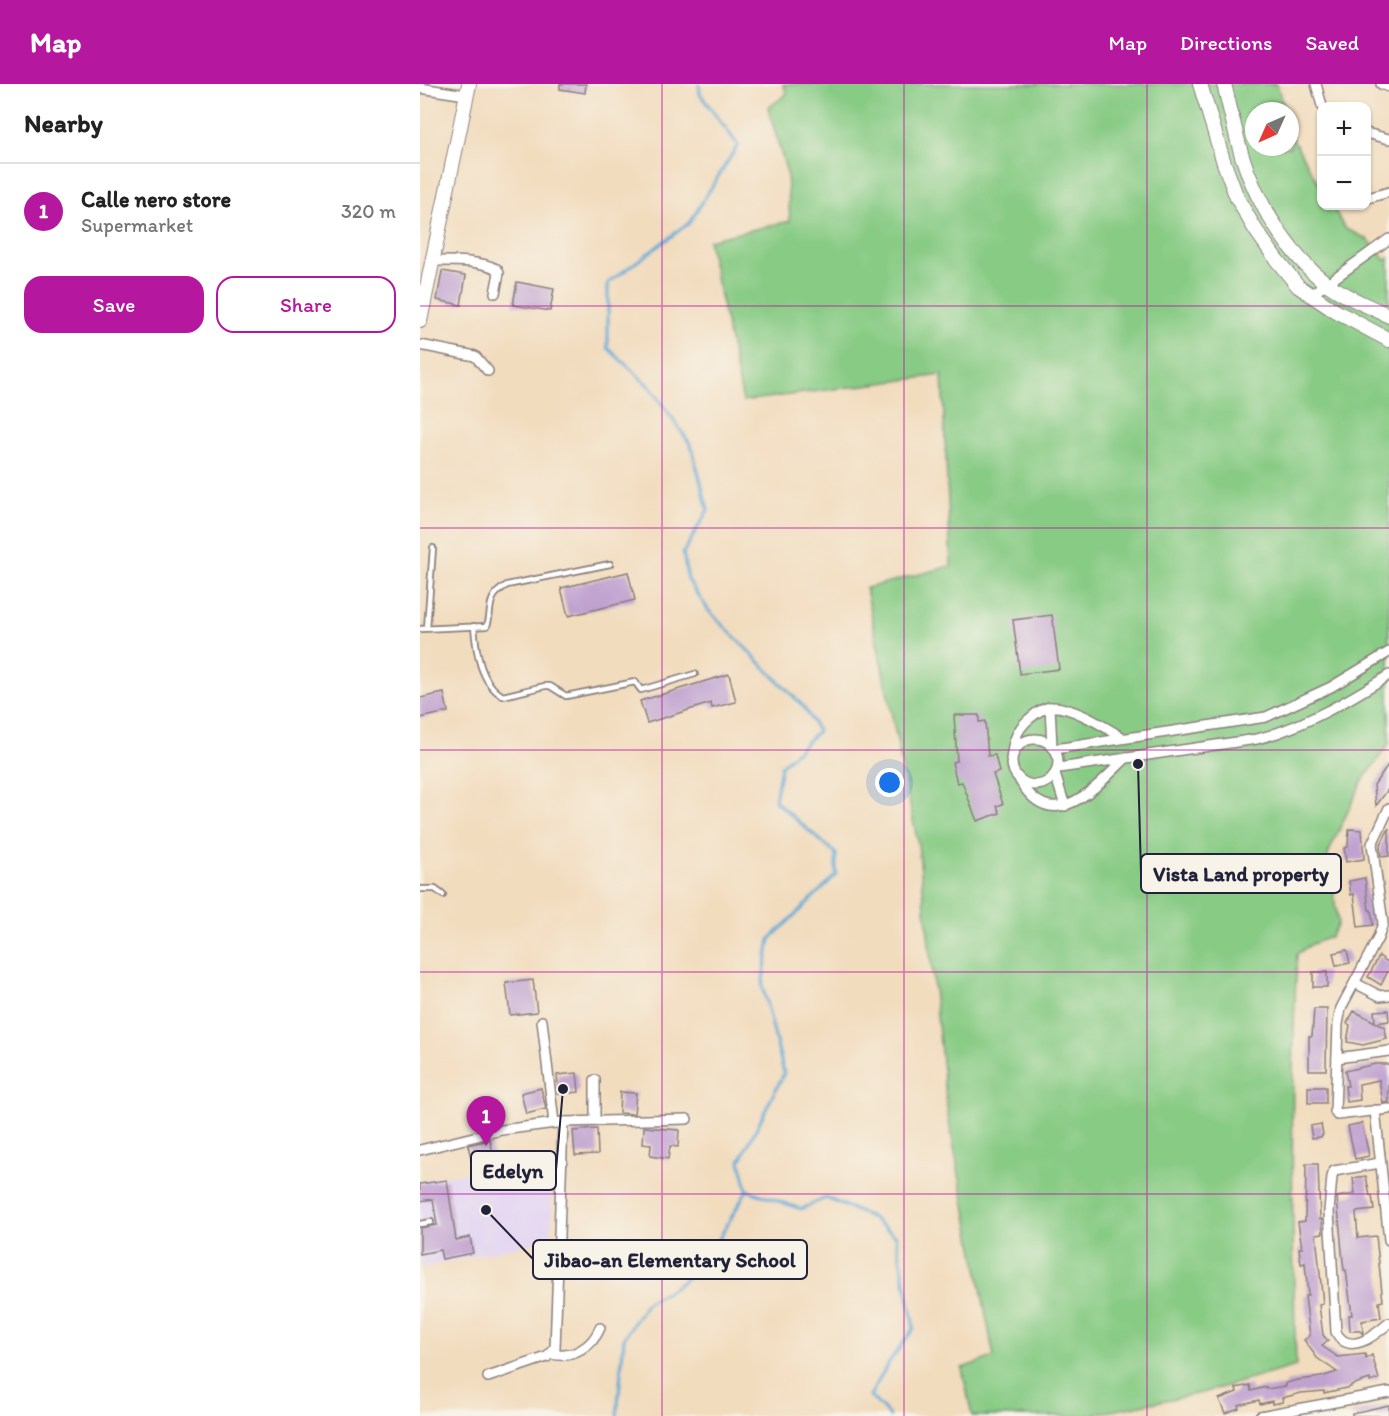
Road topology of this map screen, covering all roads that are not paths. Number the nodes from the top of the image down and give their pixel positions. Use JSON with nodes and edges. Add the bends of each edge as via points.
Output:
{"nodes":[{"id":1,"x":1200,"y":84,"type":"edge"},
{"id":2,"x":1224,"y":84,"type":"edge"},
{"id":3,"x":1316,"y":84,"type":"edge"},
{"id":4,"x":1381,"y":84,"type":"edge"},
{"id":5,"x":1389,"y":87,"type":"edge"},
{"id":6,"x":420,"y":88,"type":"edge"},
{"id":7,"x":468,"y":89,"type":"edge"},
{"id":8,"x":1321,"y":102,"type":"edge"},
{"id":9,"x":1371,"y":135,"type":"edge"},
{"id":10,"x":1389,"y":140,"type":"edge"},
{"id":11,"x":1389,"y":192,"type":"edge"},
{"id":12,"x":1371,"y":197,"type":"edge"},
{"id":13,"x":1389,"y":239,"type":"edge"},
{"id":14,"x":432,"y":261,"type":"junction"},
{"id":15,"x":1327,"y":283,"type":"junction"},
{"id":16,"x":495,"y":293,"type":"dead end"},
{"id":17,"x":1311,"y":295,"type":"junction"},
{"id":18,"x":1389,"y":316,"type":"edge"},
{"id":19,"x":420,"y":321,"type":"edge"},
{"id":20,"x":1389,"y":340,"type":"edge"},
{"id":21,"x":420,"y":345,"type":"edge"},
{"id":22,"x":488,"y":371,"type":"dead end"},
{"id":23,"x":433,"y":548,"type":"dead end"},
{"id":24,"x":610,"y":564,"type":"dead end"},
{"id":25,"x":474,"y":626,"type":"junction"},
{"id":26,"x":427,"y":628,"type":"junction"},
{"id":27,"x":420,"y":629,"type":"edge"},
{"id":28,"x":1389,"y":652,"type":"edge"},
{"id":29,"x":695,"y":674,"type":"dead end"},
{"id":30,"x":1389,"y":675,"type":"edge"},
{"id":31,"x":1050,"y":707,"type":"junction"},
{"id":32,"x":1165,"y":732,"type":"junction"},
{"id":33,"x":1123,"y":738,"type":"junction"},
{"id":34,"x":1054,"y":748,"type":"junction"},
{"id":35,"x":1169,"y":752,"type":"junction"},
{"id":36,"x":1126,"y":758,"type":"junction"},
{"id":37,"x":1011,"y":760,"type":"junction"},
{"id":38,"x":1057,"y":771,"type":"junction"},
{"id":39,"x":1019,"y":779,"type":"junction"},
{"id":40,"x":1065,"y":806,"type":"junction"},
{"id":41,"x":1389,"y":808,"type":"edge"},
{"id":42,"x":420,"y":889,"type":"edge"},
{"id":43,"x":443,"y":895,"type":"dead end"},
{"id":44,"x":1354,"y":983,"type":"junction"},
{"id":45,"x":1389,"y":995,"type":"edge"},
{"id":46,"x":542,"y":1021,"type":"dead end"},
{"id":47,"x":1389,"y":1051,"type":"edge"},
{"id":48,"x":1337,"y":1058,"type":"junction"},
{"id":49,"x":595,"y":1080,"type":"dead end"},
{"id":50,"x":1389,"y":1109,"type":"edge"},
{"id":51,"x":1375,"y":1110,"type":"junction"},
{"id":52,"x":687,"y":1119,"type":"dead end"},
{"id":53,"x":595,"y":1121,"type":"junction"},
{"id":54,"x":559,"y":1122,"type":"junction"},
{"id":55,"x":420,"y":1150,"type":"edge"},
{"id":56,"x":1380,"y":1163,"type":"junction"},
{"id":57,"x":431,"y":1222,"type":"dead end"},
{"id":58,"x":420,"y":1224,"type":"edge"},
{"id":59,"x":1389,"y":1240,"type":"edge"},
{"id":60,"x":1389,"y":1323,"type":"edge"},
{"id":61,"x":600,"y":1328,"type":"dead end"},
{"id":62,"x":552,"y":1354,"type":"junction"},
{"id":63,"x":488,"y":1377,"type":"dead end"},
{"id":64,"x":1389,"y":1392,"type":"edge"},
{"id":65,"x":1260,"y":1416,"type":"edge"}],
"edges":[{"from":1,"to":17,"type":"street","via":[[1237,198],[1276,259],[1298,286]]},
{"from":2,"to":15,"type":"street","via":[[1242,156],[1262,203],[1284,239],[1307,267]]},
{"from":3,"to":8,"type":"street"},
{"from":4,"to":5,"type":"street"},
{"from":6,"to":7,"type":"street"},
{"from":7,"to":14,"type":"street"},
{"from":9,"to":10,"type":"street"},
{"from":11,"to":12,"type":"street"},
{"from":13,"to":15,"type":"street"},
{"from":14,"to":16,"type":"street","via":[[490,265],[499,273]]},
{"from":14,"to":19,"type":"street"},
{"from":15,"to":17,"type":"street"},
{"from":15,"to":18,"type":"street"},
{"from":17,"to":20,"type":"street"},
{"from":21,"to":22,"type":"street","via":[[475,356]]},
{"from":23,"to":26,"type":"lane"},
{"from":24,"to":25,"type":"lane","via":[[507,585],[498,591],[489,607],[488,626]]},
{"from":25,"to":26,"type":"lane"},
{"from":25,"to":29,"type":"lane","via":[[476,652],[490,687],[503,696],[545,686],[566,696],[635,682],[641,690]]},
{"from":26,"to":27,"type":"lane"},
{"from":28,"to":32,"type":"street","via":[[1331,687],[1266,717]]},
{"from":30,"to":35,"type":"street","via":[[1275,734]]},
{"from":31,"to":33,"type":"street","via":[[1097,722]]},
{"from":31,"to":34,"type":"street"},
{"from":31,"to":37,"type":"street","via":[[1038,711],[1022,725],[1013,740]]},
{"from":32,"to":33,"type":"street"},
{"from":32,"to":35,"type":"street"},
{"from":33,"to":34,"type":"street"},
{"from":34,"to":37,"type":"street","via":[[1045,740],[1030,738],[1020,743]]},
{"from":34,"to":38,"type":"street"},
{"from":35,"to":36,"type":"street"},
{"from":36,"to":38,"type":"street"},
{"from":36,"to":40,"type":"street","via":[[1080,800]]},
{"from":37,"to":39,"type":"street"},
{"from":38,"to":39,"type":"street","via":[[1038,785]]},
{"from":38,"to":40,"type":"street"},
{"from":39,"to":40,"type":"street","via":[[1028,795],[1039,802]]},
{"from":41,"to":44,"type":"street","via":[[1372,844],[1383,923]]},
{"from":42,"to":43,"type":"lane","via":[[435,889]]},
{"from":44,"to":45,"type":"street","via":[[1380,996]]},
{"from":44,"to":48,"type":"street","via":[[1341,1008]]},
{"from":46,"to":54,"type":"street"},
{"from":47,"to":48,"type":"street"},
{"from":48,"to":51,"type":"street","via":[[1336,1114]]},
{"from":49,"to":53,"type":"street"},
{"from":50,"to":51,"type":"street"},
{"from":51,"to":56,"type":"street"},
{"from":52,"to":53,"type":"street"},
{"from":53,"to":54,"type":"street"},
{"from":54,"to":55,"type":"street","via":[[502,1130]]},
{"from":54,"to":62,"type":"street"},
{"from":56,"to":59,"type":"street"},
{"from":56,"to":60,"type":"street","via":[[1334,1171],[1332,1177],[1329,1211],[1336,1332],[1346,1342],[1361,1342],[1370,1340]]},
{"from":57,"to":58,"type":"lane"},
{"from":61,"to":62,"type":"street","via":[[582,1350],[561,1356]]},
{"from":62,"to":63,"type":"street"},
{"from":64,"to":65,"type":"street"}]}
